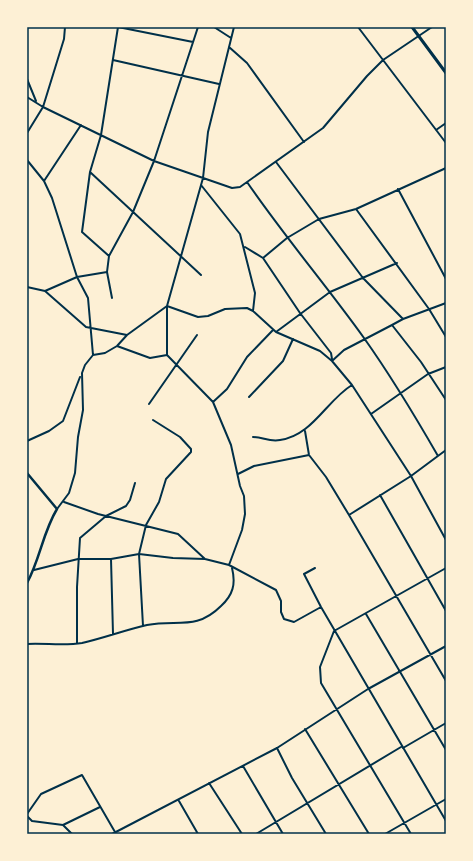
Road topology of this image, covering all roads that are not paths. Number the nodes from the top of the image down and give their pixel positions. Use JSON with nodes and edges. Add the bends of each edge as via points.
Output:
{"nodes":[{"id":1,"x":65,"y":27,"type":"edge"},
{"id":2,"x":118,"y":27,"type":"edge"},
{"id":3,"x":136,"y":27,"type":"edge"},
{"id":4,"x":198,"y":27,"type":"edge"},
{"id":5,"x":214,"y":27,"type":"edge"},
{"id":6,"x":234,"y":27,"type":"edge"},
{"id":7,"x":358,"y":27,"type":"edge"},
{"id":8,"x":412,"y":27,"type":"edge"},
{"id":9,"x":432,"y":27,"type":"edge"},
{"id":10,"x":135,"y":31,"type":"junction"},
{"id":11,"x":419,"y":36,"type":"junction"},
{"id":12,"x":231,"y":38,"type":"junction"},
{"id":13,"x":192,"y":42,"type":"junction"},
{"id":14,"x":229,"y":47,"type":"junction"},
{"id":15,"x":113,"y":60,"type":"junction"},
{"id":16,"x":384,"y":60,"type":"junction"},
{"id":17,"x":446,"y":73,"type":"edge"},
{"id":18,"x":182,"y":75,"type":"junction"},
{"id":19,"x":27,"y":79,"type":"edge"},
{"id":20,"x":219,"y":84,"type":"junction"},
{"id":21,"x":27,"y":96,"type":"edge"},
{"id":22,"x":36,"y":102,"type":"junction"},
{"id":23,"x":43,"y":107,"type":"junction"},
{"id":24,"x":446,"y":123,"type":"edge"},
{"id":25,"x":81,"y":125,"type":"junction"},
{"id":26,"x":436,"y":130,"type":"junction"},
{"id":27,"x":27,"y":133,"type":"edge"},
{"id":28,"x":101,"y":135,"type":"junction"},
{"id":29,"x":304,"y":142,"type":"junction"},
{"id":30,"x":446,"y":143,"type":"edge"},
{"id":31,"x":27,"y":160,"type":"edge"},
{"id":32,"x":154,"y":161,"type":"junction"},
{"id":33,"x":276,"y":162,"type":"junction"},
{"id":34,"x":446,"y":168,"type":"edge"},
{"id":35,"x":90,"y":172,"type":"junction"},
{"id":36,"x":203,"y":178,"type":"junction"},
{"id":37,"x":44,"y":181,"type":"junction"},
{"id":38,"x":247,"y":182,"type":"junction"},
{"id":39,"x":201,"y":185,"type":"junction"},
{"id":40,"x":398,"y":189,"type":"junction"},
{"id":41,"x":356,"y":209,"type":"junction"},
{"id":42,"x":133,"y":212,"type":"junction"},
{"id":43,"x":319,"y":219,"type":"junction"},
{"id":44,"x":287,"y":238,"type":"junction"},
{"id":45,"x":245,"y":247,"type":"junction"},
{"id":46,"x":109,"y":256,"type":"junction"},
{"id":47,"x":181,"y":257,"type":"junction"},
{"id":48,"x":263,"y":258,"type":"junction"},
{"id":49,"x":396,"y":263,"type":"junction"},
{"id":50,"x":107,"y":272,"type":"junction"},
{"id":51,"x":201,"y":275,"type":"dead end"},
{"id":52,"x":77,"y":277,"type":"junction"},
{"id":53,"x":362,"y":278,"type":"junction"},
{"id":54,"x":446,"y":279,"type":"edge"},
{"id":55,"x":27,"y":287,"type":"edge"},
{"id":56,"x":45,"y":291,"type":"junction"},
{"id":57,"x":330,"y":292,"type":"junction"},
{"id":58,"x":112,"y":298,"type":"dead end"},
{"id":59,"x":446,"y":303,"type":"edge"},
{"id":60,"x":167,"y":306,"type":"junction"},
{"id":61,"x":430,"y":310,"type":"junction"},
{"id":62,"x":253,"y":311,"type":"junction"},
{"id":63,"x":300,"y":313,"type":"junction"},
{"id":64,"x":403,"y":319,"type":"junction"},
{"id":65,"x":392,"y":325,"type":"junction"},
{"id":66,"x":92,"y":329,"type":"junction"},
{"id":67,"x":274,"y":331,"type":"junction"},
{"id":68,"x":127,"y":335,"type":"junction"},
{"id":69,"x":197,"y":335,"type":"dead end"},
{"id":70,"x":446,"y":337,"type":"edge"},
{"id":71,"x":293,"y":339,"type":"junction"},
{"id":72,"x":364,"y":339,"type":"junction"},
{"id":73,"x":117,"y":346,"type":"junction"},
{"id":74,"x":93,"y":355,"type":"junction"},
{"id":75,"x":167,"y":355,"type":"junction"},
{"id":76,"x":332,"y":361,"type":"junction"},
{"id":77,"x":178,"y":365,"type":"junction"},
{"id":78,"x":446,"y":367,"type":"edge"},
{"id":79,"x":82,"y":373,"type":"junction"},
{"id":80,"x":428,"y":374,"type":"junction"},
{"id":81,"x":352,"y":385,"type":"junction"},
{"id":82,"x":401,"y":393,"type":"junction"},
{"id":83,"x":249,"y":397,"type":"dead end"},
{"id":84,"x":446,"y":400,"type":"edge"},
{"id":85,"x":213,"y":402,"type":"junction"},
{"id":86,"x":149,"y":404,"type":"dead end"},
{"id":87,"x":371,"y":414,"type":"junction"},
{"id":88,"x":153,"y":420,"type":"dead end"},
{"id":89,"x":305,"y":431,"type":"junction"},
{"id":90,"x":253,"y":437,"type":"dead end"},
{"id":91,"x":27,"y":441,"type":"edge"},
{"id":92,"x":446,"y":450,"type":"edge"},
{"id":93,"x":310,"y":455,"type":"junction"},
{"id":94,"x":438,"y":456,"type":"junction"},
{"id":95,"x":27,"y":473,"type":"edge"},
{"id":96,"x":237,"y":474,"type":"junction"},
{"id":97,"x":410,"y":476,"type":"junction"},
{"id":98,"x":135,"y":482,"type":"dead end"},
{"id":99,"x":380,"y":496,"type":"junction"},
{"id":100,"x":64,"y":502,"type":"junction"},
{"id":101,"x":57,"y":509,"type":"junction"},
{"id":102,"x":349,"y":515,"type":"junction"},
{"id":103,"x":106,"y":516,"type":"junction"},
{"id":104,"x":146,"y":525,"type":"junction"},
{"id":105,"x":446,"y":540,"type":"edge"},
{"id":106,"x":139,"y":554,"type":"junction"},
{"id":107,"x":78,"y":559,"type":"junction"},
{"id":108,"x":206,"y":559,"type":"junction"},
{"id":109,"x":111,"y":560,"type":"junction"},
{"id":110,"x":228,"y":565,"type":"junction"},
{"id":111,"x":232,"y":568,"type":"junction"},
{"id":112,"x":315,"y":568,"type":"dead end"},
{"id":113,"x":446,"y":568,"type":"edge"},
{"id":114,"x":34,"y":570,"type":"junction"},
{"id":115,"x":427,"y":579,"type":"junction"},
{"id":116,"x":27,"y":583,"type":"edge"},
{"id":117,"x":396,"y":596,"type":"junction"},
{"id":118,"x":321,"y":607,"type":"junction"},
{"id":119,"x":446,"y":611,"type":"edge"},
{"id":120,"x":366,"y":614,"type":"junction"},
{"id":121,"x":143,"y":626,"type":"junction"},
{"id":122,"x":334,"y":631,"type":"junction"},
{"id":123,"x":112,"y":635,"type":"junction"},
{"id":124,"x":77,"y":643,"type":"junction"},
{"id":125,"x":27,"y":644,"type":"edge"},
{"id":126,"x":446,"y":646,"type":"edge"},
{"id":127,"x":430,"y":654,"type":"junction"},
{"id":128,"x":400,"y":672,"type":"junction"},
{"id":129,"x":446,"y":681,"type":"edge"},
{"id":130,"x":368,"y":689,"type":"junction"},
{"id":131,"x":338,"y":708,"type":"junction"},
{"id":132,"x":446,"y":723,"type":"edge"},
{"id":133,"x":305,"y":729,"type":"junction"},
{"id":134,"x":434,"y":730,"type":"junction"},
{"id":135,"x":277,"y":748,"type":"junction"},
{"id":136,"x":401,"y":748,"type":"junction"},
{"id":137,"x":446,"y":750,"type":"edge"},
{"id":138,"x":242,"y":766,"type":"junction"},
{"id":139,"x":371,"y":766,"type":"junction"},
{"id":140,"x":209,"y":783,"type":"junction"},
{"id":141,"x":337,"y":785,"type":"junction"},
{"id":142,"x":446,"y":799,"type":"edge"},
{"id":143,"x":178,"y":800,"type":"junction"},
{"id":144,"x":307,"y":803,"type":"junction"},
{"id":145,"x":436,"y":805,"type":"junction"},
{"id":146,"x":100,"y":807,"type":"junction"},
{"id":147,"x":27,"y":815,"type":"edge"},
{"id":148,"x":275,"y":821,"type":"junction"},
{"id":149,"x":446,"y":821,"type":"edge"},
{"id":150,"x":404,"y":823,"type":"junction"},
{"id":151,"x":63,"y":825,"type":"junction"},
{"id":152,"x":115,"y":832,"type":"junction"},
{"id":153,"x":72,"y":834,"type":"edge"},
{"id":154,"x":112,"y":834,"type":"edge"},
{"id":155,"x":198,"y":834,"type":"edge"},
{"id":156,"x":242,"y":834,"type":"edge"},
{"id":157,"x":256,"y":834,"type":"edge"},
{"id":158,"x":283,"y":834,"type":"edge"},
{"id":159,"x":326,"y":834,"type":"edge"},
{"id":160,"x":369,"y":834,"type":"edge"},
{"id":161,"x":386,"y":834,"type":"edge"},
{"id":162,"x":411,"y":834,"type":"edge"}],
"edges":[{"from":1,"to":23,"type":"street","via":[[64,39]]},
{"from":2,"to":10,"type":"street"},
{"from":2,"to":15,"type":"street"},
{"from":3,"to":10,"type":"street"},
{"from":4,"to":13,"type":"street"},
{"from":5,"to":12,"type":"street"},
{"from":6,"to":12,"type":"street"},
{"from":7,"to":16,"type":"street"},
{"from":8,"to":11,"type":"main road"},
{"from":9,"to":11,"type":"street"},
{"from":10,"to":13,"type":"street"},
{"from":11,"to":16,"type":"street"},
{"from":11,"to":17,"type":"main road"},
{"from":12,"to":14,"type":"street"},
{"from":13,"to":18,"type":"street"},
{"from":14,"to":20,"type":"street"},
{"from":14,"to":29,"type":"street","via":[[247,63]]},
{"from":15,"to":18,"type":"street"},
{"from":15,"to":28,"type":"street"},
{"from":16,"to":26,"type":"street"},
{"from":16,"to":29,"type":"street","via":[[323,128]]},
{"from":18,"to":20,"type":"street"},
{"from":18,"to":32,"type":"street"},
{"from":19,"to":22,"type":"street"},
{"from":20,"to":36,"type":"street","via":[[208,132]]},
{"from":21,"to":22,"type":"street"},
{"from":22,"to":23,"type":"street"},
{"from":23,"to":25,"type":"street"},
{"from":23,"to":27,"type":"street"},
{"from":24,"to":26,"type":"street"},
{"from":25,"to":28,"type":"street"},
{"from":25,"to":37,"type":"street"},
{"from":26,"to":30,"type":"street"},
{"from":28,"to":32,"type":"street"},
{"from":28,"to":35,"type":"street"},
{"from":29,"to":33,"type":"street"},
{"from":31,"to":37,"type":"street"},
{"from":32,"to":36,"type":"street"},
{"from":32,"to":42,"type":"street"},
{"from":33,"to":38,"type":"street"},
{"from":33,"to":43,"type":"street"},
{"from":34,"to":40,"type":"street"},
{"from":35,"to":42,"type":"street"},
{"from":35,"to":46,"type":"street","via":[[82,232]]},
{"from":36,"to":38,"type":"street","via":[[232,188],[240,187]]},
{"from":36,"to":39,"type":"street"},
{"from":37,"to":52,"type":"street","via":[[52,198]]},
{"from":38,"to":44,"type":"street"},
{"from":39,"to":45,"type":"street","via":[[240,234]]},
{"from":39,"to":47,"type":"street"},
{"from":40,"to":41,"type":"street"},
{"from":40,"to":54,"type":"street"},
{"from":41,"to":43,"type":"street"},
{"from":41,"to":49,"type":"street"},
{"from":42,"to":46,"type":"street"},
{"from":42,"to":47,"type":"street"},
{"from":43,"to":44,"type":"street"},
{"from":43,"to":53,"type":"street"},
{"from":44,"to":48,"type":"street"},
{"from":44,"to":57,"type":"street"},
{"from":45,"to":48,"type":"street"},
{"from":45,"to":62,"type":"street","via":[[255,293]]},
{"from":46,"to":50,"type":"street"},
{"from":47,"to":51,"type":"street"},
{"from":47,"to":60,"type":"street"},
{"from":48,"to":63,"type":"street"},
{"from":49,"to":53,"type":"street"},
{"from":49,"to":61,"type":"street"},
{"from":50,"to":52,"type":"street"},
{"from":50,"to":58,"type":"street"},
{"from":52,"to":56,"type":"street"},
{"from":52,"to":66,"type":"street","via":[[88,298]]},
{"from":53,"to":57,"type":"street"},
{"from":53,"to":64,"type":"street"},
{"from":55,"to":56,"type":"street"},
{"from":56,"to":66,"type":"street","via":[[86,327]]},
{"from":57,"to":63,"type":"street"},
{"from":57,"to":72,"type":"street"},
{"from":59,"to":61,"type":"street"},
{"from":60,"to":62,"type":"street","via":[[198,317],[238,307]]},
{"from":60,"to":68,"type":"street"},
{"from":60,"to":75,"type":"street"},
{"from":61,"to":64,"type":"street"},
{"from":61,"to":70,"type":"street"},
{"from":62,"to":67,"type":"street"},
{"from":63,"to":67,"type":"street"},
{"from":63,"to":76,"type":"street","via":[[331,353]]},
{"from":64,"to":65,"type":"street"},
{"from":65,"to":72,"type":"street"},
{"from":65,"to":80,"type":"street"},
{"from":66,"to":68,"type":"street"},
{"from":66,"to":74,"type":"street"},
{"from":67,"to":71,"type":"street"},
{"from":67,"to":85,"type":"street","via":[[247,357],[227,389]]},
{"from":68,"to":73,"type":"street"},
{"from":69,"to":77,"type":"street"},
{"from":71,"to":76,"type":"street","via":[[320,351]]},
{"from":71,"to":83,"type":"street","via":[[283,361]]},
{"from":72,"to":76,"type":"street","via":[[344,350]]},
{"from":72,"to":82,"type":"street"},
{"from":73,"to":74,"type":"street","via":[[105,353]]},
{"from":73,"to":75,"type":"street","via":[[150,358]]},
{"from":74,"to":79,"type":"street"},
{"from":75,"to":77,"type":"street"},
{"from":76,"to":81,"type":"street"},
{"from":77,"to":85,"type":"street"},
{"from":77,"to":86,"type":"street"},
{"from":78,"to":80,"type":"street"},
{"from":79,"to":91,"type":"street","via":[[63,421]]},
{"from":79,"to":100,"type":"street","via":[[83,410],[75,473]]},
{"from":80,"to":82,"type":"street"},
{"from":80,"to":84,"type":"street"},
{"from":81,"to":87,"type":"street"},
{"from":81,"to":89,"type":"street"},
{"from":82,"to":87,"type":"street"},
{"from":82,"to":94,"type":"street"},
{"from":85,"to":96,"type":"street","via":[[231,445]]},
{"from":87,"to":97,"type":"street"},
{"from":88,"to":104,"type":"street","via":[[180,438],[191,452],[166,479],[159,502]]},
{"from":89,"to":90,"type":"street","via":[[282,440],[267,441]]},
{"from":89,"to":93,"type":"street"},
{"from":92,"to":94,"type":"street"},
{"from":93,"to":96,"type":"street","via":[[254,466]]},
{"from":93,"to":102,"type":"street"},
{"from":94,"to":97,"type":"street"},
{"from":95,"to":101,"type":"street"},
{"from":96,"to":110,"type":"street","via":[[244,496],[245,514],[242,530]]},
{"from":97,"to":99,"type":"street"},
{"from":97,"to":105,"type":"street"},
{"from":98,"to":103,"type":"street","via":[[126,506]]},
{"from":99,"to":102,"type":"street"},
{"from":99,"to":115,"type":"street"},
{"from":100,"to":101,"type":"street"},
{"from":100,"to":103,"type":"street"},
{"from":101,"to":114,"type":"street","via":[[48,524]]},
{"from":102,"to":117,"type":"street"},
{"from":103,"to":104,"type":"street"},
{"from":103,"to":107,"type":"street","via":[[80,538]]},
{"from":104,"to":106,"type":"street"},
{"from":104,"to":108,"type":"street","via":[[178,534]]},
{"from":106,"to":108,"type":"street"},
{"from":106,"to":109,"type":"street"},
{"from":106,"to":121,"type":"street"},
{"from":107,"to":109,"type":"street"},
{"from":107,"to":114,"type":"street"},
{"from":107,"to":124,"type":"street"},
{"from":108,"to":110,"type":"street"},
{"from":109,"to":123,"type":"street"},
{"from":110,"to":111,"type":"street"},
{"from":111,"to":118,"type":"street","via":[[276,590],[284,619],[294,622]]},
{"from":111,"to":121,"type":"street","via":[[232,593],[229,600],[213,615],[192,623]]},
{"from":112,"to":118,"type":"street","via":[[304,574]]},
{"from":113,"to":115,"type":"street"},
{"from":114,"to":116,"type":"street"},
{"from":115,"to":117,"type":"street"},
{"from":115,"to":119,"type":"street"},
{"from":117,"to":120,"type":"street"},
{"from":117,"to":127,"type":"street"},
{"from":118,"to":122,"type":"street"},
{"from":120,"to":122,"type":"street"},
{"from":120,"to":128,"type":"street"},
{"from":121,"to":123,"type":"street"},
{"from":122,"to":130,"type":"street"},
{"from":122,"to":131,"type":"street","via":[[320,667],[321,683]]},
{"from":123,"to":124,"type":"street"},
{"from":124,"to":125,"type":"street"},
{"from":126,"to":127,"type":"street"},
{"from":127,"to":128,"type":"street"},
{"from":127,"to":129,"type":"street"},
{"from":128,"to":130,"type":"street"},
{"from":128,"to":134,"type":"street"},
{"from":130,"to":131,"type":"street"},
{"from":130,"to":136,"type":"street"},
{"from":131,"to":133,"type":"street"},
{"from":131,"to":139,"type":"street"},
{"from":132,"to":134,"type":"street"},
{"from":133,"to":135,"type":"street"},
{"from":133,"to":141,"type":"street"},
{"from":134,"to":136,"type":"street"},
{"from":134,"to":137,"type":"street"},
{"from":135,"to":138,"type":"street"},
{"from":135,"to":144,"type":"street"},
{"from":136,"to":139,"type":"street"},
{"from":136,"to":145,"type":"street"},
{"from":138,"to":140,"type":"street"},
{"from":138,"to":148,"type":"street"},
{"from":139,"to":141,"type":"street"},
{"from":139,"to":150,"type":"street"},
{"from":140,"to":143,"type":"street"},
{"from":140,"to":156,"type":"street"},
{"from":141,"to":144,"type":"street"},
{"from":141,"to":160,"type":"street"},
{"from":142,"to":145,"type":"street"},
{"from":143,"to":152,"type":"street"},
{"from":143,"to":155,"type":"street"},
{"from":144,"to":148,"type":"street"},
{"from":144,"to":159,"type":"street"},
{"from":145,"to":149,"type":"street"},
{"from":145,"to":150,"type":"street"},
{"from":146,"to":147,"type":"street","via":[[82,775],[41,794]]},
{"from":146,"to":151,"type":"street"},
{"from":146,"to":152,"type":"street"},
{"from":147,"to":151,"type":"street","via":[[32,820]]},
{"from":148,"to":157,"type":"street"},
{"from":148,"to":158,"type":"street"},
{"from":150,"to":161,"type":"street"},
{"from":150,"to":162,"type":"street"},
{"from":151,"to":153,"type":"street"},
{"from":152,"to":154,"type":"street"}]}
